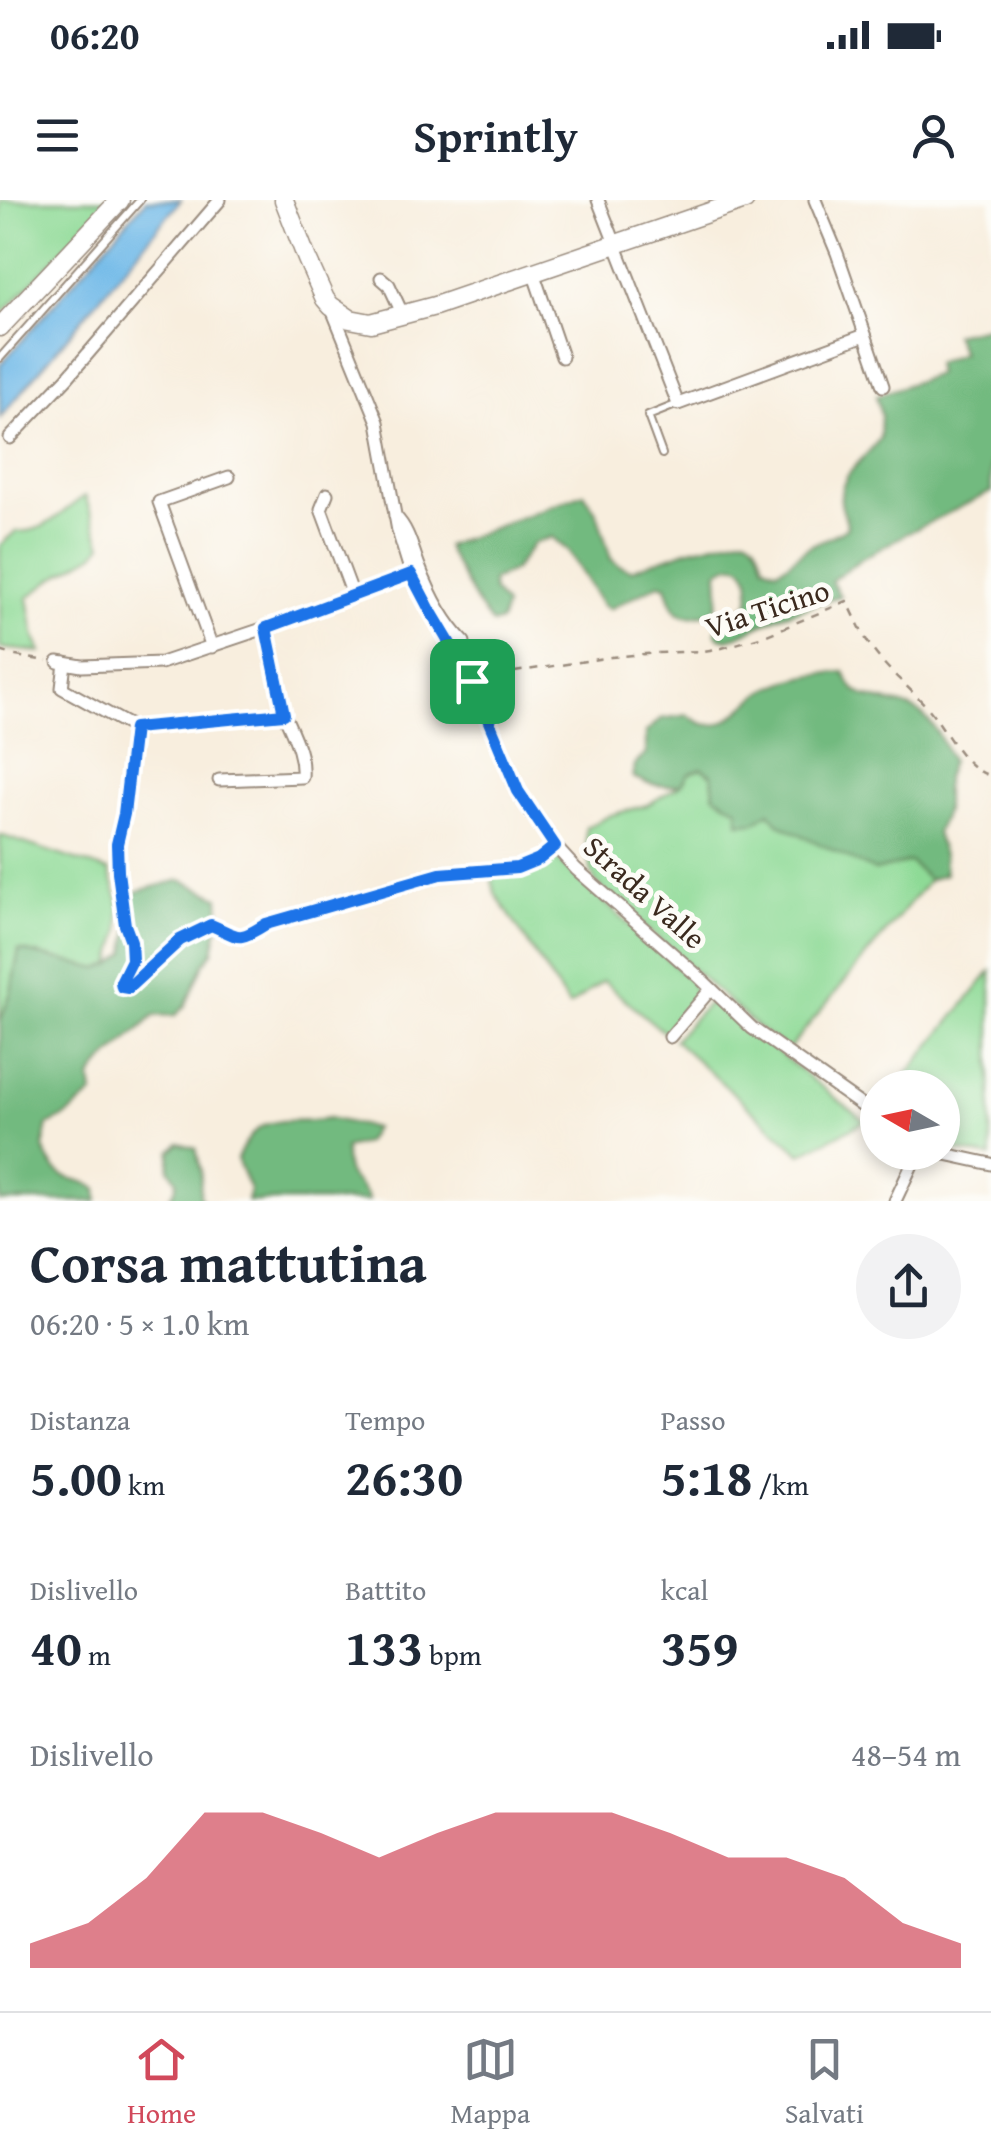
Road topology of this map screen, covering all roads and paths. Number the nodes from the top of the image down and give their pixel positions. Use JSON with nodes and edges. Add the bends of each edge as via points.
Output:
{"nodes":[{"id":1,"x":120,"y":200,"type":"edge"},
{"id":2,"x":140,"y":200,"type":"edge"},
{"id":3,"x":220,"y":200,"type":"edge"},
{"id":4,"x":284,"y":200,"type":"edge"},
{"id":5,"x":598,"y":200,"type":"edge"},
{"id":6,"x":745,"y":200,"type":"edge"},
{"id":7,"x":815,"y":200,"type":"edge"},
{"id":8,"x":616,"y":244,"type":"junction"},
{"id":9,"x":533,"y":272,"type":"junction"},
{"id":10,"x":381,"y":278,"type":"dead end"},
{"id":11,"x":331,"y":306,"type":"junction"},
{"id":12,"x":402,"y":315,"type":"junction"},
{"id":13,"x":0,"y":327,"type":"edge"},
{"id":14,"x":865,"y":335,"type":"junction"},
{"id":15,"x":562,"y":356,"type":"dead end"},
{"id":16,"x":0,"y":358,"type":"edge"},
{"id":17,"x":883,"y":386,"type":"dead end"},
{"id":18,"x":678,"y":404,"type":"junction"},
{"id":19,"x":10,"y":438,"type":"dead end"},
{"id":20,"x":662,"y":454,"type":"dead end"},
{"id":21,"x":229,"y":477,"type":"dead end"},
{"id":22,"x":326,"y":494,"type":"dead end"},
{"id":23,"x":395,"y":516,"type":"junction"},
{"id":24,"x":411,"y":574,"type":"junction"},
{"id":25,"x":353,"y":594,"type":"junction"},
{"id":26,"x":266,"y":628,"type":"junction"},
{"id":27,"x":464,"y":642,"type":"dead end"},
{"id":28,"x":212,"y":647,"type":"junction"},
{"id":29,"x":0,"y":651,"type":"edge"},
{"id":30,"x":62,"y":663,"type":"junction"},
{"id":31,"x":472,"y":681,"type":"junction"},
{"id":32,"x":284,"y":714,"type":"junction"},
{"id":33,"x":134,"y":728,"type":"junction"},
{"id":34,"x":991,"y":776,"type":"edge"},
{"id":35,"x":219,"y":780,"type":"dead end"},
{"id":36,"x":555,"y":846,"type":"junction"},
{"id":37,"x":711,"y":989,"type":"junction"},
{"id":38,"x":670,"y":1037,"type":"dead end"},
{"id":39,"x":860,"y":1103,"type":"edge"},
{"id":40,"x":960,"y":1157,"type":"edge"},
{"id":41,"x":991,"y":1164,"type":"edge"},
{"id":42,"x":910,"y":1170,"type":"edge"},
{"id":43,"x":895,"y":1201,"type":"edge"}],
"edges":[{"from":1,"to":13,"type":"street"},
{"from":2,"to":16,"type":"lane"},
{"from":3,"to":19,"type":"street"},
{"from":4,"to":11,"type":"street","name":"Strada Valle"},
{"from":5,"to":8,"type":"street"},
{"from":6,"to":8,"type":"street"},
{"from":7,"to":14,"type":"street"},
{"from":8,"to":9,"type":"street"},
{"from":8,"to":18,"type":"street"},
{"from":9,"to":12,"type":"street"},
{"from":9,"to":15,"type":"street"},
{"from":10,"to":12,"type":"street"},
{"from":11,"to":12,"type":"street","via":[[356,321]]},
{"from":11,"to":23,"type":"street","name":"Strada Valle","via":[[378,422]]},
{"from":14,"to":17,"type":"street"},
{"from":14,"to":18,"type":"street"},
{"from":18,"to":20,"type":"lane","via":[[648,416]]},
{"from":21,"to":28,"type":"street","via":[[160,502]]},
{"from":22,"to":25,"type":"street","via":[[321,509]]},
{"from":23,"to":24,"type":"street","name":"Strada Valle"},
{"from":23,"to":27,"type":"street"},
{"from":24,"to":25,"type":"street"},
{"from":24,"to":31,"type":"street","name":"Strada Valle"},
{"from":25,"to":26,"type":"street"},
{"from":26,"to":28,"type":"street"},
{"from":26,"to":32,"type":"street"},
{"from":28,"to":30,"type":"street","via":[[161,663]]},
{"from":29,"to":30,"type":"path"},
{"from":30,"to":33,"type":"street","via":[[62,688]]},
{"from":31,"to":34,"type":"path","name":"Via Ticino","via":[[599,659],[722,648],[847,602],[880,660],[970,763]]},
{"from":31,"to":36,"type":"street","name":"Strada Valle","via":[[518,791]]},
{"from":32,"to":33,"type":"street"},
{"from":32,"to":35,"type":"street","via":[[302,777]]},
{"from":33,"to":36,"type":"path","via":[[117,844],[132,960],[122,987],[180,940],[211,925],[241,937],[440,874],[517,868]]},
{"from":36,"to":37,"type":"street","name":"Strada Valle"},
{"from":37,"to":38,"type":"street"},
{"from":37,"to":39,"type":"street","name":"Strada Valle","via":[[752,1028]]},
{"from":40,"to":41,"type":"street"},
{"from":42,"to":43,"type":"street"}]}
